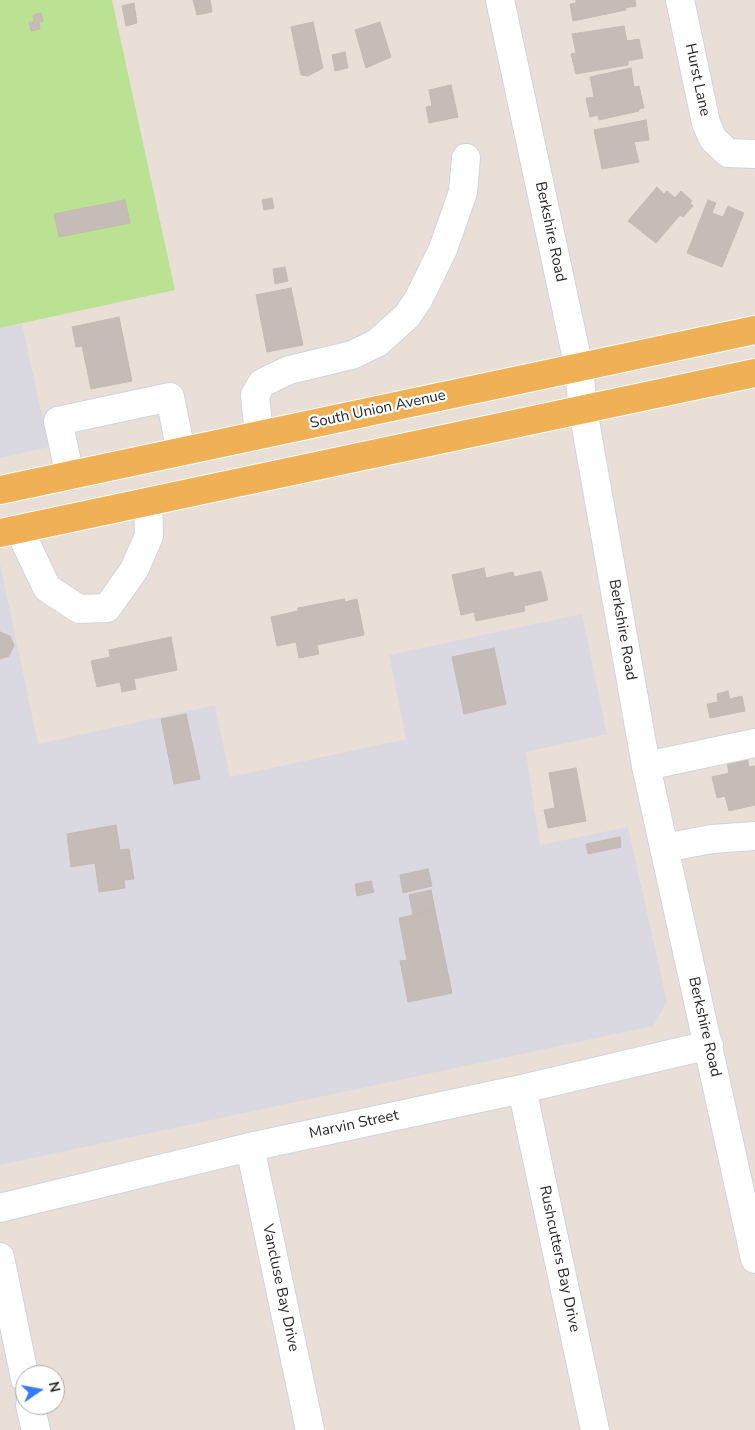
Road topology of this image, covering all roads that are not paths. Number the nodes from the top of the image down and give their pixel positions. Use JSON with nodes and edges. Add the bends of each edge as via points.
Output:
{"nodes":[{"id":1,"x":500,"y":0,"type":"edge"},
{"id":2,"x":680,"y":0,"type":"edge"},
{"id":3,"x":755,"y":154,"type":"edge"},
{"id":4,"x":466,"y":158,"type":"dead end"},
{"id":5,"x":755,"y":330,"type":"edge"},
{"id":6,"x":578,"y":368,"type":"junction"},
{"id":7,"x":755,"y":374,"type":"edge"},
{"id":8,"x":583,"y":410,"type":"junction"},
{"id":9,"x":259,"y":436,"type":"junction"},
{"id":10,"x":181,"y":452,"type":"junction"},
{"id":11,"x":70,"y":476,"type":"junction"},
{"id":12,"x":0,"y":490,"type":"edge"},
{"id":13,"x":148,"y":501,"type":"junction"},
{"id":14,"x":10,"y":531,"type":"edge"},
{"id":15,"x":755,"y":743,"type":"edge"},
{"id":16,"x":646,"y":766,"type":"junction"},
{"id":17,"x":755,"y":836,"type":"edge"},
{"id":18,"x":664,"y":848,"type":"junction"},
{"id":19,"x":709,"y":1045,"type":"junction"},
{"id":20,"x":522,"y":1089,"type":"junction"},
{"id":21,"x":250,"y":1147,"type":"junction"},
{"id":22,"x":0,"y":1208,"type":"edge"},
{"id":23,"x":0,"y":1257,"type":"edge"},
{"id":24,"x":755,"y":1259,"type":"edge"},
{"id":25,"x":22,"y":1365,"type":"edge"},
{"id":26,"x":32,"y":1415,"type":"edge"},
{"id":27,"x":36,"y":1430,"type":"edge"},
{"id":28,"x":310,"y":1430,"type":"edge"},
{"id":29,"x":595,"y":1430,"type":"edge"}],
"edges":[{"from":1,"to":6,"type":"street","name":"Berkshire Road"},
{"from":2,"to":3,"type":"street","name":"Hurst Lane","via":[[706,122],[713,139],[728,153]]},
{"from":4,"to":9,"type":"street","via":[[463,192],[443,249],[407,316],[377,343],[352,354],[289,370],[262,383],[255,395]]},
{"from":5,"to":6,"type":"main road","name":"South Union Avenue"},
{"from":6,"to":8,"type":"street","name":"Berkshire Road"},
{"from":6,"to":9,"type":"main road","name":"South Union Avenue"},
{"from":7,"to":8,"type":"main road"},
{"from":8,"to":13,"type":"main road"},
{"from":8,"to":16,"type":"street","name":"Berkshire Road"},
{"from":9,"to":10,"type":"main road","name":"South Union Avenue"},
{"from":10,"to":11,"type":"main road","name":"South Union Avenue"},
{"from":10,"to":11,"type":"street","via":[[170,396],[58,421]]},
{"from":11,"to":12,"type":"main road","name":"South Union Avenue"},
{"from":13,"to":14,"type":"main road"},
{"from":13,"to":14,"type":"street","via":[[149,536],[134,570],[107,608],[79,608],[47,588]]},
{"from":15,"to":16,"type":"street"},
{"from":16,"to":18,"type":"street","name":"Berkshire Road"},
{"from":17,"to":18,"type":"street","via":[[712,838]]},
{"from":18,"to":19,"type":"street","name":"Berkshire Road"},
{"from":19,"to":20,"type":"street","name":"Marvin Street"},
{"from":19,"to":24,"type":"street","name":"Berkshire Road"},
{"from":20,"to":21,"type":"street","name":"Marvin Street"},
{"from":20,"to":29,"type":"street","name":"Rushcutters Bay Drive"},
{"from":21,"to":22,"type":"street","name":"Marvin Street"},
{"from":21,"to":28,"type":"street","name":"Vancluse Bay Drive"},
{"from":23,"to":25,"type":"street"},
{"from":26,"to":27,"type":"street"}]}
